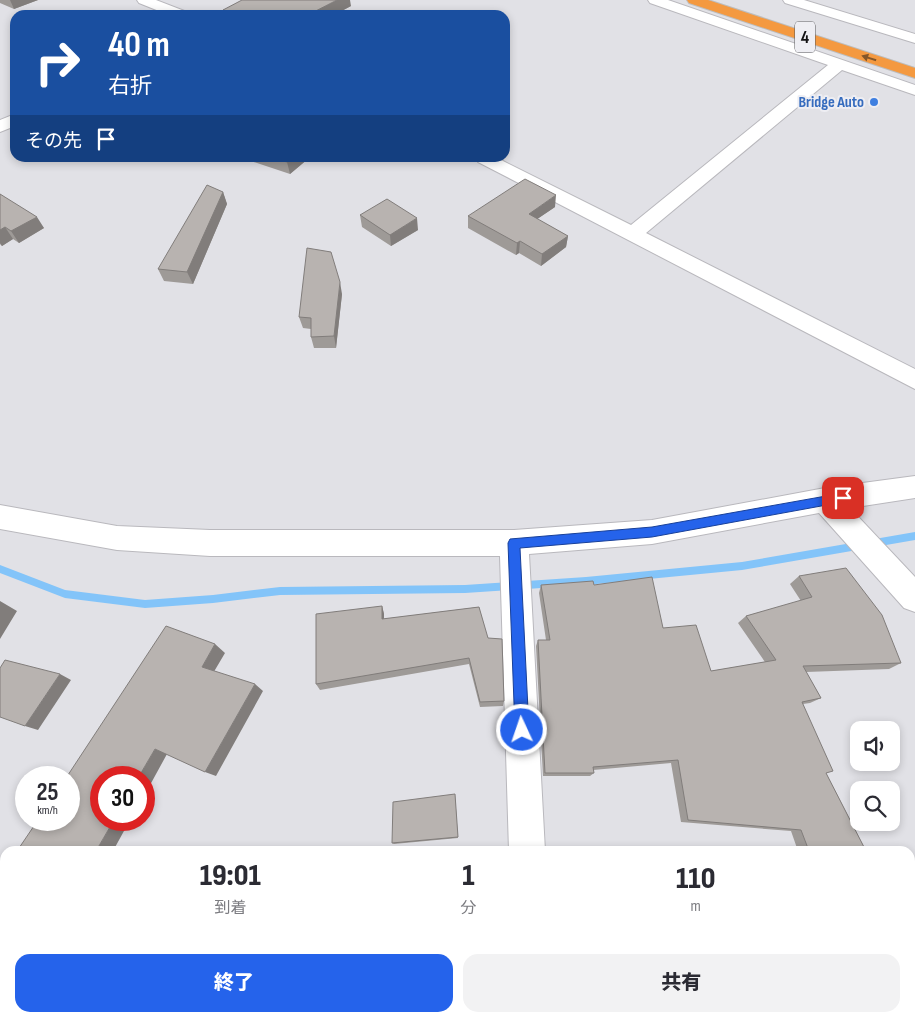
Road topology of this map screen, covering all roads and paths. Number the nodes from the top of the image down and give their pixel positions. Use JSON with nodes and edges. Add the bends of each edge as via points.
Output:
{"nodes":[{"id":1,"x":144,"y":0,"type":"edge"},
{"id":2,"x":655,"y":0,"type":"edge"},
{"id":3,"x":694,"y":0,"type":"edge"},
{"id":4,"x":790,"y":0,"type":"edge"},
{"id":5,"x":169,"y":10,"type":"edge"},
{"id":6,"x":781,"y":12,"type":"dead end"},
{"id":7,"x":799,"y":18,"type":"dead end"},
{"id":8,"x":915,"y":39,"type":"edge"},
{"id":9,"x":839,"y":64,"type":"junction"},
{"id":10,"x":915,"y":73,"type":"edge"},
{"id":11,"x":915,"y":90,"type":"edge"},
{"id":12,"x":492,"y":162,"type":"edge"},
{"id":13,"x":634,"y":233,"type":"junction"},
{"id":14,"x":915,"y":380,"type":"edge"},
{"id":15,"x":915,"y":487,"type":"edge"},
{"id":16,"x":825,"y":500,"type":"junction"},
{"id":17,"x":0,"y":517,"type":"edge"},
{"id":18,"x":515,"y":568,"type":"junction"},
{"id":19,"x":915,"y":598,"type":"edge"},
{"id":20,"x":527,"y":846,"type":"edge"}],
"edges":[{"from":1,"to":5,"type":"street"},
{"from":2,"to":9,"type":"street"},
{"from":10,"to":3,"type":"highway","number":"4","one_way":true},
{"from":4,"to":8,"type":"street"},
{"from":6,"to":7,"type":"highway","number":"4"},
{"from":9,"to":11,"type":"street"},
{"from":9,"to":13,"type":"street"},
{"from":12,"to":13,"type":"street"},
{"from":13,"to":14,"type":"street"},
{"from":15,"to":16,"type":"street"},
{"from":16,"to":18,"type":"street","via":[[652,532]]},
{"from":16,"to":19,"type":"street"},
{"from":17,"to":18,"type":"street","via":[[116,538]]},
{"from":18,"to":20,"type":"street"}]}
